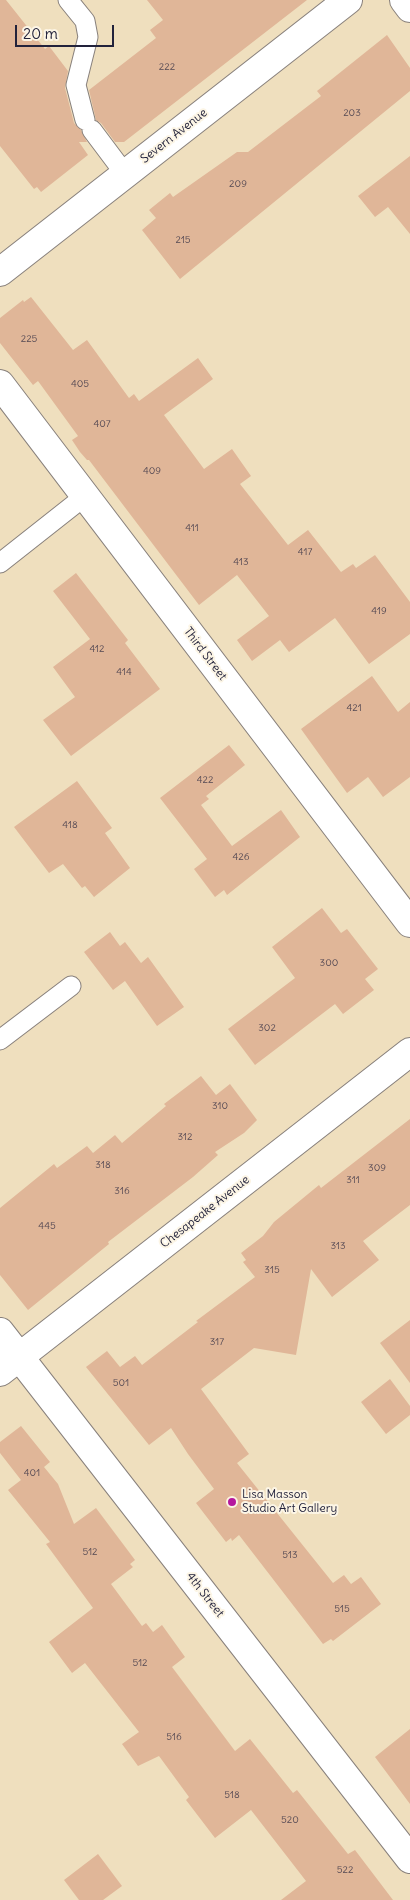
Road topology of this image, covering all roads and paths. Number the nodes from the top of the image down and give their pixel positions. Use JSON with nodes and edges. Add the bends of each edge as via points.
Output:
{"nodes":[{"id":1,"x":68,"y":0,"type":"edge"},
{"id":2,"x":348,"y":0,"type":"edge"},
{"id":3,"x":404,"y":0,"type":"edge"},
{"id":4,"x":410,"y":8,"type":"edge"},
{"id":5,"x":125,"y":174,"type":"junction"},
{"id":6,"x":0,"y":272,"type":"edge"},
{"id":7,"x":0,"y":384,"type":"edge"},
{"id":8,"x":85,"y":496,"type":"junction"},
{"id":9,"x":0,"y":563,"type":"edge"},
{"id":10,"x":410,"y":923,"type":"edge"},
{"id":11,"x":71,"y":986,"type":"dead end"},
{"id":12,"x":0,"y":1040,"type":"edge"},
{"id":13,"x":410,"y":1052,"type":"edge"},
{"id":14,"x":0,"y":1332,"type":"edge"},
{"id":15,"x":10,"y":1364,"type":"edge"},
{"id":16,"x":410,"y":1859,"type":"edge"}],
"edges":[{"from":1,"to":5,"type":"lane","via":[[85,21],[88,37],[76,85],[89,125]]},
{"from":2,"to":5,"type":"street","name":"Severn Avenue"},
{"from":3,"to":4,"type":"street"},
{"from":5,"to":6,"type":"street","name":"Severn Avenue"},
{"from":7,"to":8,"type":"street","name":"Third Street"},
{"from":8,"to":9,"type":"lane"},
{"from":8,"to":10,"type":"street","name":"Third Street"},
{"from":11,"to":12,"type":"lane"},
{"from":13,"to":15,"type":"street","name":"Chesapeake Avenue"},
{"from":14,"to":15,"type":"street","name":"4th Street"},
{"from":15,"to":16,"type":"street","name":"4th Street"}]}
